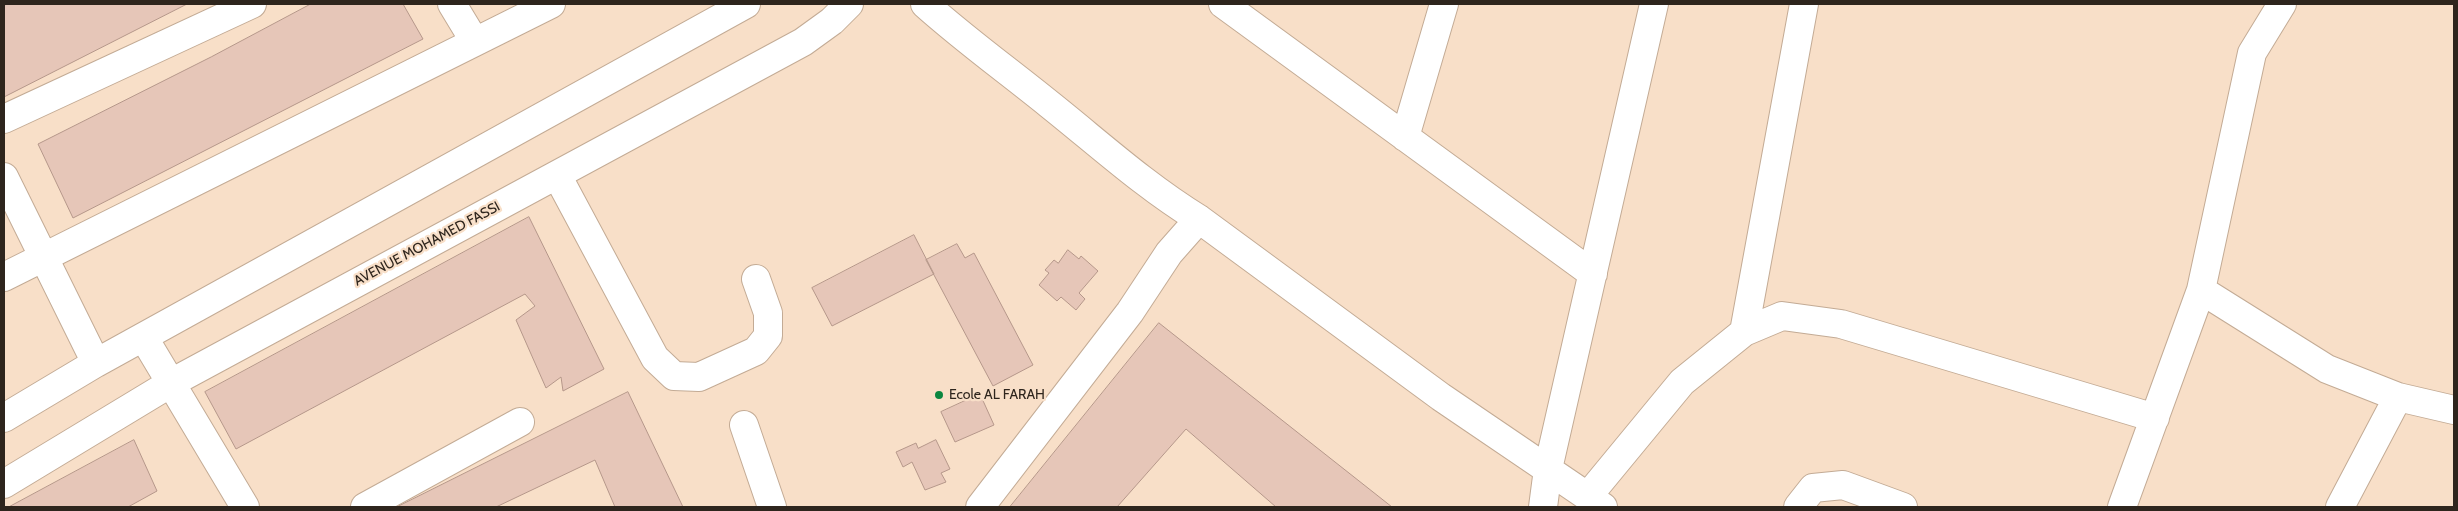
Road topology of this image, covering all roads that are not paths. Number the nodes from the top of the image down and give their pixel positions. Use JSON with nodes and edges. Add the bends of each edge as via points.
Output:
{"nodes":[{"id":1,"x":252,"y":4,"type":"edge"},
{"id":2,"x":452,"y":4,"type":"edge"},
{"id":3,"x":551,"y":4,"type":"edge"},
{"id":4,"x":746,"y":4,"type":"edge"},
{"id":5,"x":849,"y":4,"type":"edge"},
{"id":6,"x":925,"y":4,"type":"edge"},
{"id":7,"x":1223,"y":4,"type":"edge"},
{"id":8,"x":1444,"y":4,"type":"edge"},
{"id":9,"x":1654,"y":4,"type":"edge"},
{"id":10,"x":1804,"y":4,"type":"edge"},
{"id":11,"x":2282,"y":4,"type":"edge"},
{"id":12,"x":475,"y":42,"type":"junction"},
{"id":13,"x":4,"y":120,"type":"edge"},
{"id":14,"x":1405,"y":137,"type":"junction"},
{"id":15,"x":557,"y":175,"type":"junction"},
{"id":16,"x":4,"y":177,"type":"edge"},
{"id":17,"x":1199,"y":219,"type":"junction"},
{"id":18,"x":44,"y":255,"type":"junction"},
{"id":19,"x":1593,"y":274,"type":"junction"},
{"id":20,"x":4,"y":277,"type":"edge"},
{"id":21,"x":756,"y":279,"type":"dead end"},
{"id":22,"x":2201,"y":290,"type":"junction"},
{"id":23,"x":1744,"y":332,"type":"junction"},
{"id":24,"x":144,"y":338,"type":"junction"},
{"id":25,"x":96,"y":363,"type":"junction"},
{"id":26,"x":172,"y":383,"type":"junction"},
{"id":27,"x":2398,"y":397,"type":"junction"},
{"id":28,"x":2454,"y":410,"type":"edge"},
{"id":29,"x":4,"y":418,"type":"edge"},
{"id":30,"x":2154,"y":418,"type":"junction"},
{"id":31,"x":520,"y":422,"type":"dead end"},
{"id":32,"x":744,"y":425,"type":"dead end"},
{"id":33,"x":1548,"y":469,"type":"junction"},
{"id":34,"x":4,"y":484,"type":"edge"},
{"id":35,"x":1596,"y":502,"type":"edge"},
{"id":36,"x":245,"y":507,"type":"edge"},
{"id":37,"x":365,"y":507,"type":"edge"},
{"id":38,"x":772,"y":507,"type":"edge"},
{"id":39,"x":980,"y":507,"type":"edge"},
{"id":40,"x":1543,"y":507,"type":"edge"},
{"id":41,"x":1798,"y":507,"type":"edge"},
{"id":42,"x":1903,"y":507,"type":"edge"},
{"id":43,"x":2122,"y":507,"type":"edge"},
{"id":44,"x":2340,"y":507,"type":"edge"}],
"edges":[{"from":1,"to":13,"type":"street"},
{"from":2,"to":12,"type":"street"},
{"from":3,"to":12,"type":"street"},
{"from":4,"to":24,"type":"street"},
{"from":5,"to":15,"type":"street","name":"AVENUE MOHAMED FASSI","via":[[803,42]]},
{"from":6,"to":17,"type":"street","via":[[960,36],[1165,198]]},
{"from":7,"to":14,"type":"street"},
{"from":8,"to":14,"type":"street"},
{"from":9,"to":19,"type":"street"},
{"from":10,"to":23,"type":"street"},
{"from":11,"to":22,"type":"street","via":[[2252,53]]},
{"from":12,"to":18,"type":"street"},
{"from":14,"to":19,"type":"street"},
{"from":15,"to":21,"type":"street","via":[[655,358],[674,376],[699,377],[756,351],[768,336],[768,314]]},
{"from":15,"to":26,"type":"street","name":"AVENUE MOHAMED FASSI"},
{"from":16,"to":18,"type":"street"},
{"from":17,"to":33,"type":"street","via":[[1441,397]]},
{"from":17,"to":39,"type":"street","via":[[1169,253],[1130,312]]},
{"from":18,"to":20,"type":"street"},
{"from":18,"to":25,"type":"street"},
{"from":19,"to":33,"type":"street"},
{"from":22,"to":27,"type":"street","via":[[2327,369]]},
{"from":22,"to":30,"type":"street"},
{"from":23,"to":30,"type":"street","via":[[1782,316],[1841,324]]},
{"from":23,"to":35,"type":"street","via":[[1682,382]]},
{"from":24,"to":25,"type":"street"},
{"from":24,"to":26,"type":"street"},
{"from":25,"to":29,"type":"street"},
{"from":26,"to":34,"type":"street","name":"AVENUE MOHAMED FASSI"},
{"from":26,"to":36,"type":"street"},
{"from":27,"to":28,"type":"street"},
{"from":27,"to":44,"type":"street"},
{"from":30,"to":43,"type":"street"},
{"from":31,"to":37,"type":"street"},
{"from":32,"to":38,"type":"street"},
{"from":33,"to":35,"type":"street"},
{"from":33,"to":40,"type":"street"},
{"from":41,"to":42,"type":"street","via":[[1813,488],[1842,485]]}]}
